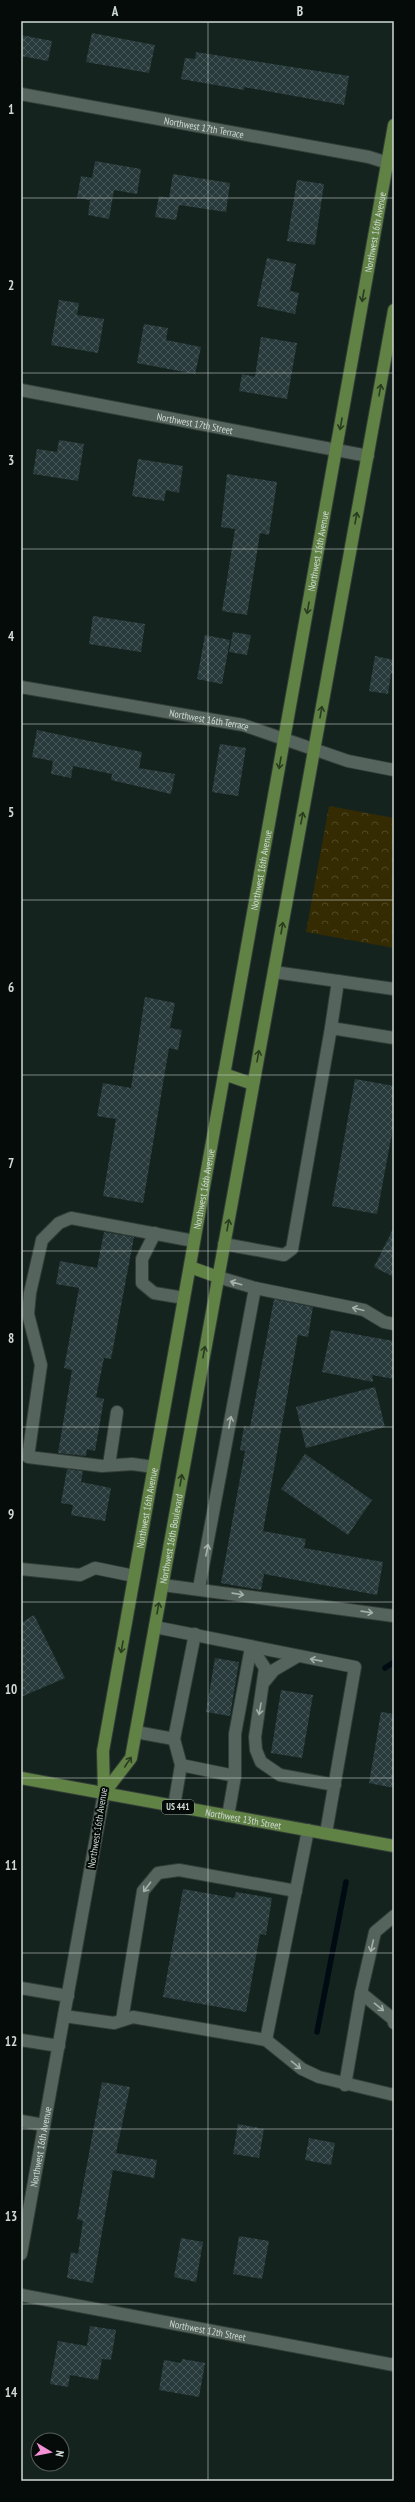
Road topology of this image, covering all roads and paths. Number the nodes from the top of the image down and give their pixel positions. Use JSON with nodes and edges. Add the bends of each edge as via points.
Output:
{"nodes":[{"id":1,"x":21,"y":94,"type":"edge"},
{"id":2,"x":394,"y":125,"type":"edge"},
{"id":3,"x":392,"y":162,"type":"edge"},
{"id":4,"x":394,"y":310,"type":"edge"},
{"id":5,"x":21,"y":390,"type":"edge"},
{"id":6,"x":336,"y":451,"type":"junction"},
{"id":7,"x":368,"y":456,"type":"junction"},
{"id":8,"x":21,"y":687,"type":"edge"},
{"id":9,"x":284,"y":740,"type":"junction"},
{"id":10,"x":315,"y":750,"type":"junction"},
{"id":11,"x":394,"y":770,"type":"edge"},
{"id":12,"x":274,"y":972,"type":"junction"},
{"id":13,"x":338,"y":981,"type":"junction"},
{"id":14,"x":394,"y":989,"type":"edge"},
{"id":15,"x":331,"y":1028,"type":"junction"},
{"id":16,"x":394,"y":1038,"type":"edge"},
{"id":17,"x":224,"y":1074,"type":"junction"},
{"id":18,"x":253,"y":1084,"type":"junction"},
{"id":19,"x":155,"y":1233,"type":"junction"},
{"id":20,"x":194,"y":1241,"type":"junction"},
{"id":21,"x":224,"y":1244,"type":"junction"},
{"id":22,"x":190,"y":1267,"type":"junction"},
{"id":23,"x":218,"y":1277,"type":"junction"},
{"id":24,"x":255,"y":1288,"type":"junction"},
{"id":25,"x":184,"y":1298,"type":"junction"},
{"id":26,"x":394,"y":1324,"type":"edge"},
{"id":27,"x":117,"y":1412,"type":"dead end"},
{"id":28,"x":109,"y":1465,"type":"junction"},
{"id":29,"x":154,"y":1468,"type":"junction"},
{"id":30,"x":21,"y":1569,"type":"edge"},
{"id":31,"x":134,"y":1576,"type":"junction"},
{"id":32,"x":163,"y":1584,"type":"junction"},
{"id":33,"x":199,"y":1588,"type":"junction"},
{"id":34,"x":394,"y":1616,"type":"edge"},
{"id":35,"x":155,"y":1626,"type":"junction"},
{"id":36,"x":195,"y":1634,"type":"junction"},
{"id":37,"x":251,"y":1648,"type":"junction"},
{"id":38,"x":298,"y":1656,"type":"junction"},
{"id":39,"x":265,"y":1681,"type":"junction"},
{"id":40,"x":136,"y":1732,"type":"junction"},
{"id":41,"x":174,"y":1738,"type":"junction"},
{"id":42,"x":181,"y":1765,"type":"junction"},
{"id":43,"x":235,"y":1776,"type":"junction"},
{"id":44,"x":21,"y":1778,"type":"edge"},
{"id":45,"x":335,"y":1785,"type":"junction"},
{"id":46,"x":104,"y":1793,"type":"junction"},
{"id":47,"x":174,"y":1806,"type":"junction"},
{"id":48,"x":228,"y":1816,"type":"junction"},
{"id":49,"x":308,"y":1830,"type":"junction"},
{"id":50,"x":326,"y":1834,"type":"junction"},
{"id":51,"x":394,"y":1846,"type":"edge"},
{"id":52,"x":296,"y":1891,"type":"junction"},
{"id":53,"x":394,"y":1916,"type":"edge"},
{"id":54,"x":21,"y":1988,"type":"edge"},
{"id":55,"x":361,"y":1993,"type":"junction"},
{"id":56,"x":68,"y":1996,"type":"junction"},
{"id":57,"x":64,"y":2016,"type":"junction"},
{"id":58,"x":122,"y":2020,"type":"junction"},
{"id":59,"x":394,"y":2023,"type":"edge"},
{"id":60,"x":21,"y":2040,"type":"edge"},
{"id":61,"x":266,"y":2040,"type":"junction"},
{"id":62,"x":59,"y":2046,"type":"junction"},
{"id":63,"x":345,"y":2084,"type":"junction"},
{"id":64,"x":394,"y":2095,"type":"edge"},
{"id":65,"x":21,"y":2121,"type":"edge"},
{"id":66,"x":44,"y":2125,"type":"junction"},
{"id":67,"x":21,"y":2254,"type":"edge"},
{"id":68,"x":21,"y":2295,"type":"edge"},
{"id":69,"x":394,"y":2365,"type":"edge"}],
"edges":[{"from":1,"to":3,"type":"street","name":"Northwest 17th Terrace"},
{"from":2,"to":3,"type":"main road","name":"Northwest 16th Avenue"},
{"from":3,"to":6,"type":"main road","name":"Northwest 16th Avenue","one_way":true},
{"from":7,"to":4,"type":"main road","one_way":true},
{"from":5,"to":6,"type":"street","name":"Northwest 17th Street"},
{"from":6,"to":7,"type":"street","name":"Northwest 17th Street"},
{"from":6,"to":9,"type":"main road","name":"Northwest 16th Avenue","one_way":true},
{"from":10,"to":7,"type":"main road","one_way":true},
{"from":8,"to":9,"type":"street","name":"Northwest 16th Terrace","via":[[242,725]]},
{"from":9,"to":10,"type":"street","name":"Northwest 16th Terrace"},
{"from":9,"to":17,"type":"main road","name":"Northwest 16th Avenue","one_way":true},
{"from":10,"to":11,"type":"street","name":"Northwest 16th Terrace","via":[[348,761]]},
{"from":12,"to":10,"type":"main road","one_way":true},
{"from":12,"to":13,"type":"street"},
{"from":18,"to":12,"type":"main road","one_way":true},
{"from":13,"to":14,"type":"street"},
{"from":13,"to":15,"type":"street"},
{"from":15,"to":16,"type":"street"},
{"from":15,"to":21,"type":"street","via":[[292,1249],[284,1255]]},
{"from":17,"to":18,"type":"main road"},
{"from":17,"to":20,"type":"main road","name":"Northwest 16th Avenue"},
{"from":21,"to":18,"type":"main road","one_way":true},
{"from":19,"to":20,"type":"street"},
{"from":19,"to":25,"type":"street","via":[[142,1259],[142,1283],[154,1293]]},
{"from":19,"to":28,"type":"street","via":[[71,1218],[59,1224],[42,1240],[30,1293],[28,1314],[41,1365],[28,1457]]},
{"from":20,"to":22,"type":"main road","name":"Northwest 16th Avenue"},
{"from":21,"to":23,"type":"main road"},
{"from":22,"to":23,"type":"main road"},
{"from":22,"to":25,"type":"main road","name":"Northwest 16th Avenue"},
{"from":24,"to":23,"type":"street","one_way":true},
{"from":32,"to":23,"type":"main road","name":"Northwest 16th Boulevard","one_way":true},
{"from":26,"to":24,"type":"street","one_way":true,"via":[[384,1322],[364,1310]]},
{"from":33,"to":24,"type":"street","one_way":true},
{"from":25,"to":29,"type":"main road","name":"Northwest 16th Avenue"},
{"from":27,"to":28,"type":"street"},
{"from":28,"to":29,"type":"street","via":[[132,1464]]},
{"from":29,"to":31,"type":"main road","name":"Northwest 16th Avenue"},
{"from":30,"to":31,"type":"street","via":[[80,1575],[95,1568]]},
{"from":31,"to":46,"type":"main road","name":"Northwest 16th Avenue","one_way":true,"via":[[103,1752]]},
{"from":32,"to":33,"type":"street"},
{"from":35,"to":32,"type":"main road","name":"Northwest 16th Boulevard","one_way":true},
{"from":33,"to":34,"type":"street","one_way":true},
{"from":35,"to":36,"type":"street"},
{"from":35,"to":40,"type":"main road","name":"Northwest 16th Boulevard"},
{"from":36,"to":37,"type":"street"},
{"from":36,"to":41,"type":"street"},
{"from":37,"to":38,"type":"street"},
{"from":37,"to":39,"type":"street","via":[[265,1668]]},
{"from":37,"to":43,"type":"street","via":[[235,1734]]},
{"from":38,"to":39,"type":"street","via":[[274,1670]]},
{"from":45,"to":38,"type":"street","one_way":true,"via":[[355,1667]]},
{"from":39,"to":45,"type":"street","one_way":true,"via":[[255,1737],[256,1750],[262,1762],[280,1775]]},
{"from":40,"to":41,"type":"street"},
{"from":46,"to":40,"type":"main road","name":"Northwest 16th Boulevard","one_way":true,"via":[[132,1758]]},
{"from":41,"to":42,"type":"street"},
{"from":42,"to":43,"type":"street"},
{"from":42,"to":47,"type":"street"},
{"from":43,"to":48,"type":"street"},
{"from":44,"to":46,"type":"main road","name":"Northwest 13th Street","number":"US 441"},
{"from":45,"to":50,"type":"street"},
{"from":46,"to":47,"type":"main road","name":"Northwest 13th Street","number":"US 441"},
{"from":46,"to":56,"type":"street","name":"Northwest 16th Avenue"},
{"from":47,"to":48,"type":"main road","name":"Northwest 13th Street","number":"US 441"},
{"from":48,"to":49,"type":"main road","name":"Northwest 13th Street","number":"US 441"},
{"from":49,"to":50,"type":"main road","name":"Northwest 13th Street","number":"US 441"},
{"from":49,"to":52,"type":"street"},
{"from":50,"to":51,"type":"main road","name":"Northwest 13th Street","number":"US 441"},
{"from":52,"to":58,"type":"street","one_way":true,"via":[[179,1870],[158,1873],[143,1891]]},
{"from":52,"to":61,"type":"street"},
{"from":53,"to":55,"type":"street","one_way":true,"via":[[375,1932]]},
{"from":54,"to":56,"type":"street"},
{"from":55,"to":59,"type":"street","one_way":true,"via":[[393,2019]]},
{"from":55,"to":63,"type":"street"},
{"from":56,"to":57,"type":"street","name":"Northwest 16th Avenue"},
{"from":57,"to":58,"type":"street","via":[[114,2023]]},
{"from":57,"to":62,"type":"street","name":"Northwest 16th Avenue"},
{"from":58,"to":61,"type":"street","via":[[133,2017]]},
{"from":60,"to":62,"type":"street"},
{"from":61,"to":63,"type":"street","one_way":true,"via":[[302,2069]]},
{"from":62,"to":66,"type":"street","name":"Northwest 16th Avenue"},
{"from":63,"to":64,"type":"street"},
{"from":65,"to":66,"type":"street"},
{"from":66,"to":67,"type":"street","name":"Northwest 16th Avenue"},
{"from":68,"to":69,"type":"street","name":"Northwest 12th Street"}]}
